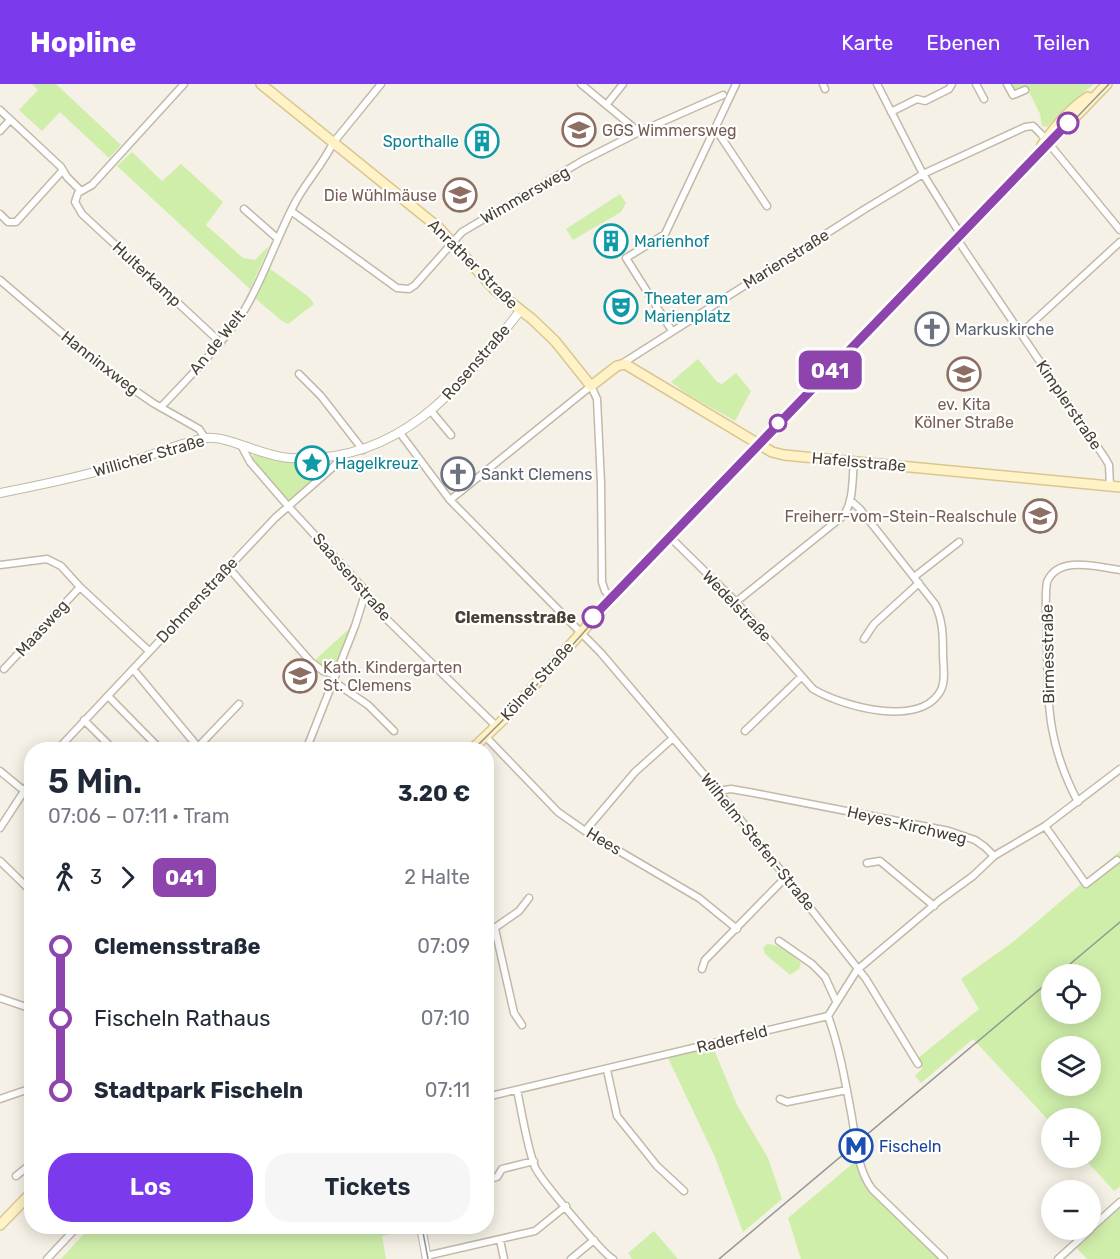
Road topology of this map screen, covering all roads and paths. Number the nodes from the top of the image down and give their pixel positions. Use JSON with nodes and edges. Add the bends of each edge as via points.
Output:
{"nodes":[{"id":1,"x":184,"y":84,"type":"edge"},
{"id":2,"x":261,"y":84,"type":"edge"},
{"id":3,"x":381,"y":84,"type":"edge"},
{"id":4,"x":581,"y":84,"type":"edge"},
{"id":5,"x":623,"y":84,"type":"edge"},
{"id":6,"x":736,"y":84,"type":"edge"},
{"id":7,"x":877,"y":84,"type":"edge"},
{"id":8,"x":952,"y":84,"type":"edge"},
{"id":9,"x":976,"y":84,"type":"edge"},
{"id":10,"x":1007,"y":84,"type":"edge"},
{"id":11,"x":1104,"y":87,"type":"edge"},
{"id":12,"x":1025,"y":90,"type":"dead end"},
{"id":13,"x":728,"y":94,"type":"junction"},
{"id":14,"x":984,"y":99,"type":"dead end"},
{"id":15,"x":607,"y":104,"type":"junction"},
{"id":16,"x":0,"y":110,"type":"edge"},
{"id":17,"x":891,"y":112,"type":"junction"},
{"id":18,"x":10,"y":120,"type":"junction"},
{"id":19,"x":715,"y":128,"type":"junction"},
{"id":20,"x":0,"y":131,"type":"edge"},
{"id":21,"x":639,"y":132,"type":"junction"},
{"id":22,"x":1048,"y":141,"type":"junction"},
{"id":23,"x":333,"y":143,"type":"junction"},
{"id":24,"x":63,"y":170,"type":"junction"},
{"id":25,"x":923,"y":174,"type":"junction"},
{"id":26,"x":80,"y":190,"type":"junction"},
{"id":27,"x":767,"y":206,"type":"dead end"},
{"id":28,"x":244,"y":209,"type":"dead end"},
{"id":29,"x":291,"y":211,"type":"junction"},
{"id":30,"x":0,"y":214,"type":"edge"},
{"id":31,"x":1120,"y":231,"type":"edge"},
{"id":32,"x":959,"y":237,"type":"junction"},
{"id":33,"x":277,"y":238,"type":"junction"},
{"id":34,"x":453,"y":242,"type":"junction"},
{"id":35,"x":1120,"y":242,"type":"edge"},
{"id":36,"x":0,"y":280,"type":"edge"},
{"id":37,"x":520,"y":311,"type":"junction"},
{"id":38,"x":672,"y":331,"type":"junction"},
{"id":39,"x":1021,"y":333,"type":"junction"},
{"id":40,"x":220,"y":342,"type":"junction"},
{"id":41,"x":621,"y":364,"type":"junction"},
{"id":42,"x":299,"y":374,"type":"dead end"},
{"id":43,"x":591,"y":386,"type":"junction"},
{"id":44,"x":161,"y":407,"type":"junction"},
{"id":45,"x":430,"y":411,"type":"junction"},
{"id":46,"x":400,"y":433,"type":"junction"},
{"id":47,"x":451,"y":435,"type":"dead end"},
{"id":48,"x":205,"y":438,"type":"junction"},
{"id":49,"x":760,"y":444,"type":"junction"},
{"id":50,"x":242,"y":447,"type":"junction"},
{"id":51,"x":363,"y":450,"type":"junction"},
{"id":52,"x":343,"y":456,"type":"junction"},
{"id":53,"x":333,"y":458,"type":"joint"},
{"id":54,"x":854,"y":461,"type":"junction"},
{"id":55,"x":1110,"y":486,"type":"junction"},
{"id":56,"x":1120,"y":487,"type":"edge"},
{"id":57,"x":0,"y":493,"type":"edge"},
{"id":58,"x":450,"y":500,"type":"junction"},
{"id":59,"x":850,"y":500,"type":"junction"},
{"id":60,"x":288,"y":506,"type":"junction"},
{"id":61,"x":670,"y":537,"type":"junction"},
{"id":62,"x":959,"y":542,"type":"dead end"},
{"id":63,"x":0,"y":565,"type":"edge"},
{"id":64,"x":228,"y":567,"type":"junction"},
{"id":65,"x":1120,"y":570,"type":"edge"},
{"id":66,"x":914,"y":577,"type":"junction"},
{"id":67,"x":919,"y":583,"type":"junction"},
{"id":68,"x":80,"y":587,"type":"junction"},
{"id":69,"x":365,"y":598,"type":"junction"},
{"id":70,"x":612,"y":598,"type":"junction"},
{"id":71,"x":736,"y":602,"type":"junction"},
{"id":72,"x":582,"y":632,"type":"junction"},
{"id":73,"x":864,"y":639,"type":"dead end"},
{"id":74,"x":149,"y":651,"type":"junction"},
{"id":75,"x":4,"y":669,"type":"dead end"},
{"id":76,"x":133,"y":669,"type":"junction"},
{"id":77,"x":801,"y":677,"type":"junction"},
{"id":78,"x":334,"y":678,"type":"junction"},
{"id":79,"x":108,"y":696,"type":"junction"},
{"id":80,"x":239,"y":704,"type":"dead end"},
{"id":81,"x":84,"y":720,"type":"junction"},
{"id":82,"x":496,"y":726,"type":"junction"},
{"id":83,"x":394,"y":731,"type":"dead end"},
{"id":84,"x":745,"y":731,"type":"dead end"},
{"id":85,"x":485,"y":736,"type":"junction"},
{"id":86,"x":673,"y":738,"type":"junction"},
{"id":87,"x":66,"y":742,"type":"edge"},
{"id":88,"x":106,"y":742,"type":"edge"},
{"id":89,"x":153,"y":742,"type":"edge"},
{"id":90,"x":192,"y":742,"type":"edge"},
{"id":91,"x":203,"y":742,"type":"edge"},
{"id":92,"x":309,"y":742,"type":"edge"},
{"id":93,"x":479,"y":742,"type":"edge"},
{"id":94,"x":491,"y":742,"type":"edge"},
{"id":95,"x":494,"y":745,"type":"edge"},
{"id":96,"x":1120,"y":769,"type":"edge"},
{"id":97,"x":0,"y":771,"type":"edge"},
{"id":98,"x":23,"y":790,"type":"joint"},
{"id":99,"x":718,"y":791,"type":"junction"},
{"id":100,"x":1078,"y":802,"type":"junction"},
{"id":101,"x":1045,"y":826,"type":"junction"},
{"id":102,"x":0,"y":828,"type":"edge"},
{"id":103,"x":585,"y":831,"type":"junction"},
{"id":104,"x":994,"y":856,"type":"junction"},
{"id":105,"x":1117,"y":860,"type":"dead end"},
{"id":106,"x":0,"y":861,"type":"edge"},
{"id":107,"x":867,"y":863,"type":"dead end"},
{"id":108,"x":785,"y":878,"type":"junction"},
{"id":109,"x":24,"y":884,"type":"edge"},
{"id":110,"x":529,"y":898,"type":"dead end"},
{"id":111,"x":933,"y":906,"type":"junction"},
{"id":112,"x":495,"y":929,"type":"joint"},
{"id":113,"x":736,"y":929,"type":"junction"},
{"id":114,"x":778,"y":941,"type":"dead end"},
{"id":115,"x":702,"y":969,"type":"dead end"},
{"id":116,"x":857,"y":970,"type":"junction"},
{"id":117,"x":0,"y":998,"type":"edge"},
{"id":118,"x":836,"y":1001,"type":"junction"},
{"id":119,"x":24,"y":1006,"type":"edge"},
{"id":120,"x":828,"y":1016,"type":"junction"},
{"id":121,"x":522,"y":1025,"type":"dead end"},
{"id":122,"x":918,"y":1064,"type":"dead end"},
{"id":123,"x":607,"y":1070,"type":"junction"},
{"id":124,"x":517,"y":1090,"type":"junction"},
{"id":125,"x":847,"y":1090,"type":"junction"},
{"id":126,"x":24,"y":1093,"type":"edge"},
{"id":127,"x":494,"y":1095,"type":"edge"},
{"id":128,"x":0,"y":1098,"type":"edge"},
{"id":129,"x":780,"y":1099,"type":"dead end"},
{"id":130,"x":534,"y":1161,"type":"junction"},
{"id":131,"x":24,"y":1170,"type":"edge"},
{"id":132,"x":16,"y":1176,"type":"dead end"},
{"id":133,"x":494,"y":1178,"type":"edge"},
{"id":134,"x":684,"y":1191,"type":"dead end"},
{"id":135,"x":24,"y":1200,"type":"edge"},
{"id":136,"x":1120,"y":1202,"type":"edge"},
{"id":137,"x":566,"y":1206,"type":"junction"},
{"id":138,"x":1101,"y":1220,"type":"edge"},
{"id":139,"x":0,"y":1225,"type":"edge"},
{"id":140,"x":70,"y":1234,"type":"edge"},
{"id":141,"x":422,"y":1234,"type":"edge"},
{"id":142,"x":500,"y":1239,"type":"junction"},
{"id":143,"x":594,"y":1240,"type":"junction"},
{"id":144,"x":1079,"y":1240,"type":"edge"},
{"id":145,"x":427,"y":1257,"type":"edge"},
{"id":146,"x":47,"y":1259,"type":"edge"},
{"id":147,"x":504,"y":1259,"type":"edge"},
{"id":148,"x":570,"y":1259,"type":"edge"},
{"id":149,"x":613,"y":1259,"type":"edge"},
{"id":150,"x":944,"y":1259,"type":"edge"},
{"id":151,"x":1058,"y":1259,"type":"edge"}],
"edges":[{"from":1,"to":26,"type":"street","via":[[92,185]]},
{"from":2,"to":23,"type":"main road","name":"Anrather Straße"},
{"from":3,"to":23,"type":"street","name":"An de Welt"},
{"from":4,"to":15,"type":"street"},
{"from":5,"to":15,"type":"street"},
{"from":6,"to":13,"type":"street"},
{"from":7,"to":17,"type":"street","name":"Kimplerstraße"},
{"from":8,"to":17,"type":"street","via":[[925,101],[917,99]]},
{"from":9,"to":14,"type":"street"},
{"from":10,"to":12,"type":"street","via":[[1013,95]]},
{"from":11,"to":22,"type":"main road","name":"Kölner Straße","via":[[1078,105]]},
{"from":13,"to":19,"type":"street"},
{"from":13,"to":21,"type":"street","name":"Wimmersweg"},
{"from":15,"to":21,"type":"street"},
{"from":16,"to":18,"type":"street"},
{"from":17,"to":25,"type":"street","name":"Kimplerstraße"},
{"from":18,"to":20,"type":"street"},
{"from":18,"to":24,"type":"street"},
{"from":19,"to":27,"type":"street"},
{"from":19,"to":38,"type":"street","via":[[665,234],[626,258]]},
{"from":21,"to":34,"type":"street","name":"Wimmersweg","via":[[522,195],[462,232]]},
{"from":22,"to":25,"type":"street","name":"Marienstraße","via":[[1033,126],[1025,127]]},
{"from":22,"to":31,"type":"street"},
{"from":22,"to":32,"type":"main road","name":"Kölner Straße"},
{"from":23,"to":29,"type":"street","name":"An de Welt"},
{"from":23,"to":34,"type":"main road","name":"Anrather Straße"},
{"from":24,"to":26,"type":"street"},
{"from":24,"to":30,"type":"street","via":[[16,222],[8,222]]},
{"from":25,"to":32,"type":"street","name":"Kimplerstraße"},
{"from":25,"to":38,"type":"street","name":"Marienstraße"},
{"from":26,"to":40,"type":"street","name":"Hulterkamp","via":[[75,199],[82,214]]},
{"from":28,"to":33,"type":"street"},
{"from":29,"to":33,"type":"street","name":"An de Welt"},
{"from":29,"to":34,"type":"street","name":"Wimmersweg","via":[[397,288],[415,285]]},
{"from":32,"to":39,"type":"street","name":"Kimplerstraße"},
{"from":32,"to":49,"type":"main road","name":"Kölner Straße"},
{"from":33,"to":40,"type":"street","name":"An de Welt","via":[[246,307]]},
{"from":34,"to":37,"type":"main road","name":"Anrather Straße","via":[[495,290]]},
{"from":35,"to":39,"type":"street"},
{"from":36,"to":44,"type":"street","name":"Hanninxweg","via":[[104,369]]},
{"from":37,"to":43,"type":"main road","name":"Anrather Straße","via":[[555,341]]},
{"from":37,"to":45,"type":"street","name":"Rosenstraße","via":[[476,366]]},
{"from":38,"to":41,"type":"street","name":"Marienstraße"},
{"from":39,"to":55,"type":"street","name":"Kimplerstraße","via":[[1105,458]]},
{"from":40,"to":44,"type":"street","name":"An de Welt"},
{"from":41,"to":43,"type":"main road","name":"Marienstraße"},
{"from":41,"to":49,"type":"main road","name":"Hafelsstraße"},
{"from":42,"to":51,"type":"street"},
{"from":43,"to":58,"type":"street","name":"Marienstraße"},
{"from":43,"to":70,"type":"street","name":"Anrather Straße","via":[[597,399],[602,582]]},
{"from":44,"to":48,"type":"street","name":"Hanninxweg","via":[[200,429]]},
{"from":45,"to":46,"type":"street","name":"Rosenstraße"},
{"from":45,"to":47,"type":"street"},
{"from":46,"to":51,"type":"street","name":"Rosenstraße"},
{"from":46,"to":58,"type":"street"},
{"from":48,"to":50,"type":"street","name":"Willicher Straße"},
{"from":48,"to":57,"type":"street","name":"Willicher Straße","via":[[121,465]]},
{"from":49,"to":54,"type":"main road","name":"Hafelsstraße","via":[[784,455]]},
{"from":49,"to":61,"type":"main road","name":"Kölner Straße"},
{"from":50,"to":53,"type":"street","name":"Willicher Straße","via":[[286,458]]},
{"from":50,"to":60,"type":"street","name":"Saassenstraße"},
{"from":51,"to":52,"type":"street","name":"Rosenstraße"},
{"from":52,"to":53,"type":"street","name":"Rosenstraße"},
{"from":52,"to":60,"type":"street","name":"Dohmenstraße"},
{"from":54,"to":55,"type":"main road","name":"Hafelsstraße"},
{"from":54,"to":59,"type":"street"},
{"from":55,"to":56,"type":"main road","name":"Hafelsstraße"},
{"from":58,"to":72,"type":"street"},
{"from":59,"to":66,"type":"street","name":"Wedelstraße"},
{"from":59,"to":71,"type":"street","via":[[837,523]]},
{"from":60,"to":64,"type":"street","name":"Dohmenstraße"},
{"from":60,"to":69,"type":"street","name":"Saassenstraße","via":[[366,591]]},
{"from":61,"to":70,"type":"main road","name":"Kölner Straße"},
{"from":61,"to":71,"type":"street","name":"Wedelstraße"},
{"from":62,"to":66,"type":"street"},
{"from":63,"to":68,"type":"street","name":"Maasweg","via":[[47,559]]},
{"from":64,"to":74,"type":"street","name":"Dohmenstraße"},
{"from":64,"to":78,"type":"street","via":[[311,662]]},
{"from":65,"to":100,"type":"street","name":"Birmesstraße","via":[[1069,565],[1054,570],[1047,582],[1049,717],[1062,768]]},
{"from":66,"to":67,"type":"street","name":"Wedelstraße"},
{"from":67,"to":73,"type":"street","via":[[874,624]]},
{"from":67,"to":77,"type":"street","name":"Wedelstraße","via":[[935,604],[943,631],[943,681],[931,702],[917,709],[863,709],[825,696]]},
{"from":68,"to":74,"type":"street","name":"Maasweg"},
{"from":68,"to":75,"type":"street","name":"Maasweg"},
{"from":69,"to":78,"type":"street"},
{"from":69,"to":82,"type":"street","name":"Saassenstraße"},
{"from":70,"to":72,"type":"main road","name":"Kölner Straße"},
{"from":71,"to":77,"type":"street","name":"Wedelstraße"},
{"from":72,"to":82,"type":"main road","name":"Kölner Straße"},
{"from":72,"to":86,"type":"street","name":"Wilhelm-Stefen-Straße"},
{"from":74,"to":76,"type":"street","name":"Dohmenstraße"},
{"from":76,"to":79,"type":"street","name":"Dohmenstraße"},
{"from":76,"to":90,"type":"street"},
{"from":77,"to":84,"type":"street"},
{"from":78,"to":83,"type":"street"},
{"from":78,"to":92,"type":"street"},
{"from":79,"to":81,"type":"street","name":"Dohmenstraße"},
{"from":79,"to":89,"type":"street"},
{"from":80,"to":91,"type":"street"},
{"from":81,"to":87,"type":"street","name":"Dohmenstraße"},
{"from":81,"to":88,"type":"street"},
{"from":82,"to":85,"type":"main road","name":"Kölner Straße"},
{"from":85,"to":93,"type":"main road","name":"Kölner Straße"},
{"from":85,"to":94,"type":"street","name":"Hees"},
{"from":86,"to":99,"type":"street","name":"Wilhelm-Stefen-Straße"},
{"from":86,"to":103,"type":"street","via":[[635,772]]},
{"from":95,"to":103,"type":"street","name":"Hees","via":[[558,812]]},
{"from":96,"to":100,"type":"street"},
{"from":97,"to":98,"type":"street"},
{"from":98,"to":102,"type":"street"},
{"from":99,"to":104,"type":"street","name":"Heyes-Kirchweg","via":[[731,789],[944,830],[970,838]]},
{"from":99,"to":108,"type":"street","name":"Wilhelm-Stefen-Straße"},
{"from":100,"to":101,"type":"street"},
{"from":101,"to":104,"type":"street"},
{"from":101,"to":105,"type":"street","via":[[1086,884]]},
{"from":103,"to":113,"type":"street","name":"Hees","via":[[699,898]]},
{"from":104,"to":111,"type":"street"},
{"from":106,"to":109,"type":"street"},
{"from":107,"to":111,"type":"street","via":[[880,861]]},
{"from":108,"to":113,"type":"street"},
{"from":108,"to":116,"type":"street","name":"Wilhelm-Stefen-Straße"},
{"from":110,"to":112,"type":"street"},
{"from":111,"to":116,"type":"street"},
{"from":112,"to":121,"type":"street","via":[[514,1013]]},
{"from":113,"to":115,"type":"street","via":[[705,960]]},
{"from":114,"to":118,"type":"street","via":[[825,977]]},
{"from":116,"to":118,"type":"street"},
{"from":116,"to":122,"type":"street","name":"Wilhelm-Stefen-Straße"},
{"from":117,"to":119,"type":"street"},
{"from":118,"to":120,"type":"street"},
{"from":120,"to":123,"type":"street","name":"Raderfeld"},
{"from":120,"to":125,"type":"street"},
{"from":123,"to":124,"type":"street","name":"Raderfeld"},
{"from":123,"to":134,"type":"street","via":[[617,1116],[657,1166]]},
{"from":124,"to":127,"type":"street","name":"Raderfeld"},
{"from":124,"to":130,"type":"street"},
{"from":125,"to":129,"type":"street","via":[[787,1102]]},
{"from":125,"to":150,"type":"street","via":[[858,1153],[868,1183]]},
{"from":126,"to":128,"type":"street"},
{"from":130,"to":133,"type":"street","via":[[502,1169]]},
{"from":130,"to":137,"type":"street","via":[[536,1169]]},
{"from":131,"to":132,"type":"street"},
{"from":135,"to":139,"type":"main road"},
{"from":136,"to":138,"type":"street"},
{"from":137,"to":142,"type":"street","via":[[535,1231]]},
{"from":137,"to":143,"type":"street"},
{"from":140,"to":146,"type":"street"},
{"from":141,"to":145,"type":"street"},
{"from":142,"to":145,"type":"street"},
{"from":142,"to":147,"type":"street"},
{"from":143,"to":148,"type":"street"},
{"from":143,"to":149,"type":"street"},
{"from":144,"to":151,"type":"street"}]}
